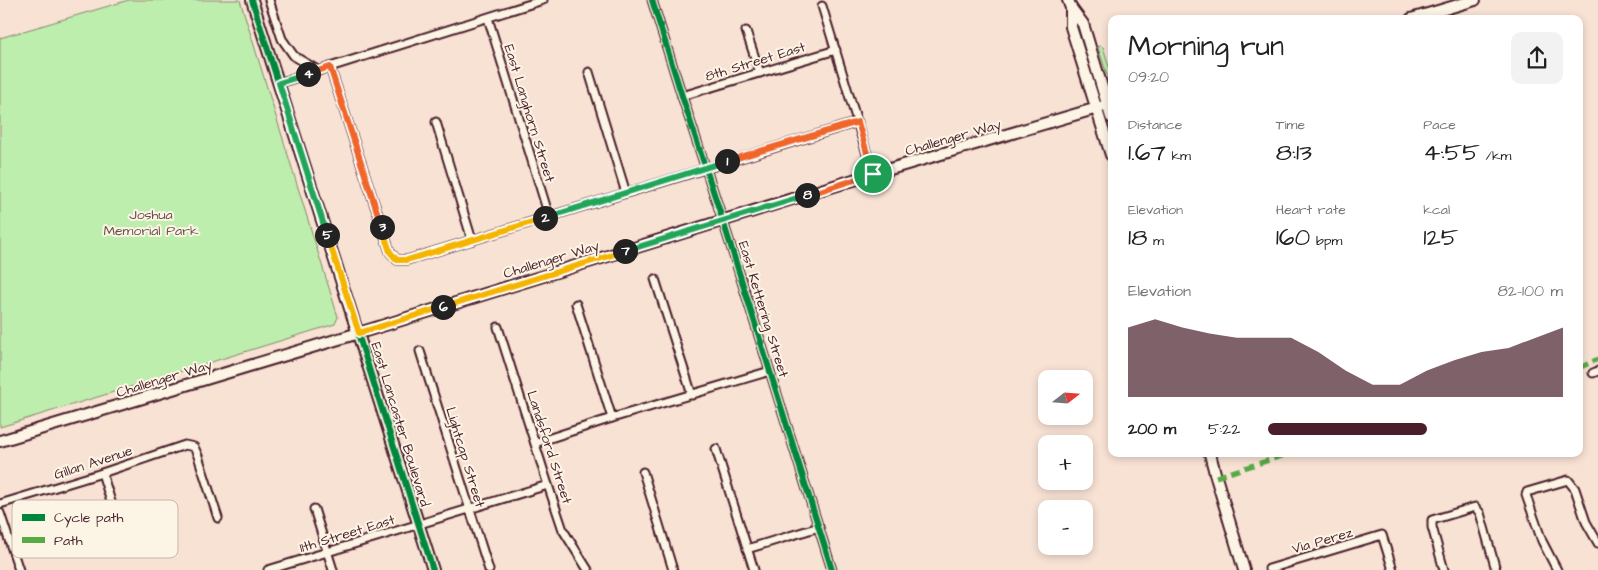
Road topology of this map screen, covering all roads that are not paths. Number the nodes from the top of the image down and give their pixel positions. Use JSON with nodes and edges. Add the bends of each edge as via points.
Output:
{"nodes":[{"id":1,"x":252,"y":0,"type":"edge"},
{"id":2,"x":269,"y":0,"type":"edge"},
{"id":3,"x":540,"y":0,"type":"edge"},
{"id":4,"x":652,"y":0,"type":"edge"},
{"id":5,"x":1473,"y":0,"type":"edge"},
{"id":6,"x":1069,"y":4,"type":"edge"},
{"id":7,"x":822,"y":6,"type":"dead end"},
{"id":8,"x":1424,"y":15,"type":"edge"},
{"id":9,"x":488,"y":18,"type":"junction"},
{"id":10,"x":746,"y":31,"type":"dead end"},
{"id":11,"x":836,"y":50,"type":"junction"},
{"id":12,"x":330,"y":67,"type":"junction"},
{"id":13,"x":319,"y":71,"type":"junction"},
{"id":14,"x":589,"y":72,"type":"dead end"},
{"id":15,"x":760,"y":73,"type":"junction"},
{"id":16,"x":279,"y":83,"type":"junction"},
{"id":17,"x":682,"y":96,"type":"junction"},
{"id":18,"x":1108,"y":102,"type":"edge"},
{"id":19,"x":1108,"y":105,"type":"edge"},
{"id":20,"x":1097,"y":109,"type":"junction"},
{"id":21,"x":436,"y":122,"type":"dead end"},
{"id":22,"x":858,"y":122,"type":"junction"},
{"id":23,"x":1108,"y":145,"type":"edge"},
{"id":24,"x":706,"y":168,"type":"junction"},
{"id":25,"x":873,"y":174,"type":"junction"},
{"id":26,"x":626,"y":192,"type":"junction"},
{"id":27,"x":549,"y":216,"type":"junction"},
{"id":28,"x":723,"y":221,"type":"junction"},
{"id":29,"x":472,"y":240,"type":"junction"},
{"id":30,"x":655,"y":279,"type":"dead end"},
{"id":31,"x":576,"y":304,"type":"dead end"},
{"id":32,"x":498,"y":327,"type":"dead end"},
{"id":33,"x":359,"y":333,"type":"junction"},
{"id":34,"x":420,"y":351,"type":"dead end"},
{"id":35,"x":770,"y":371,"type":"junction"},
{"id":36,"x":692,"y":395,"type":"junction"},
{"id":37,"x":612,"y":418,"type":"junction"},
{"id":38,"x":0,"y":442,"type":"edge"},
{"id":39,"x":535,"y":443,"type":"junction"},
{"id":40,"x":716,"y":449,"type":"dead end"},
{"id":41,"x":1211,"y":457,"type":"edge"},
{"id":42,"x":102,"y":472,"type":"junction"},
{"id":43,"x":642,"y":472,"type":"dead end"},
{"id":44,"x":548,"y":485,"type":"junction"},
{"id":45,"x":12,"y":500,"type":"edge"},
{"id":46,"x":13,"y":500,"type":"edge"},
{"id":47,"x":111,"y":500,"type":"edge"},
{"id":48,"x":0,"y":504,"type":"edge"},
{"id":49,"x":469,"y":508,"type":"junction"},
{"id":50,"x":314,"y":509,"type":"dead end"},
{"id":51,"x":0,"y":513,"type":"edge"},
{"id":52,"x":218,"y":518,"type":"dead end"},
{"id":53,"x":419,"y":524,"type":"junction"},
{"id":54,"x":819,"y":527,"type":"junction"},
{"id":55,"x":1598,"y":543,"type":"edge"},
{"id":56,"x":12,"y":549,"type":"edge"},
{"id":57,"x":747,"y":549,"type":"junction"},
{"id":58,"x":328,"y":552,"type":"junction"},
{"id":59,"x":15,"y":558,"type":"edge"},
{"id":60,"x":1269,"y":569,"type":"edge"},
{"id":61,"x":19,"y":570,"type":"edge"},
{"id":62,"x":268,"y":570,"type":"edge"},
{"id":63,"x":333,"y":570,"type":"edge"},
{"id":64,"x":433,"y":570,"type":"edge"},
{"id":65,"x":489,"y":570,"type":"edge"},
{"id":66,"x":588,"y":570,"type":"edge"},
{"id":67,"x":673,"y":570,"type":"edge"},
{"id":68,"x":754,"y":570,"type":"edge"},
{"id":69,"x":832,"y":570,"type":"edge"},
{"id":70,"x":1244,"y":570,"type":"edge"},
{"id":71,"x":1393,"y":570,"type":"edge"},
{"id":72,"x":1444,"y":570,"type":"edge"},
{"id":73,"x":1496,"y":570,"type":"edge"},
{"id":74,"x":1557,"y":570,"type":"edge"}],
"edges":[{"from":1,"to":16,"type":"main road","name":"East Lancaster Boulevard"},
{"from":2,"to":13,"type":"street","via":[[282,39],[294,56]]},
{"from":3,"to":9,"type":"street"},
{"from":4,"to":17,"type":"street","name":"East Kettering Street"},
{"from":5,"to":8,"type":"main road"},
{"from":6,"to":18,"type":"main road","via":[[1084,24]]},
{"from":6,"to":20,"type":"main road","via":[[1071,26]]},
{"from":7,"to":11,"type":"street"},
{"from":9,"to":12,"type":"street"},
{"from":9,"to":27,"type":"street","name":"East Langhorn Street"},
{"from":10,"to":15,"type":"street"},
{"from":11,"to":15,"type":"street","name":"8th Street East"},
{"from":11,"to":22,"type":"street"},
{"from":12,"to":13,"type":"street"},
{"from":12,"to":29,"type":"street","via":[[390,252],[397,260],[407,260]]},
{"from":13,"to":16,"type":"street"},
{"from":14,"to":26,"type":"street"},
{"from":15,"to":17,"type":"street","name":"8th Street East"},
{"from":16,"to":33,"type":"main road","name":"East Lancaster Boulevard"},
{"from":17,"to":24,"type":"street","name":"East Kettering Street"},
{"from":19,"to":20,"type":"main road","name":"Challenger Way"},
{"from":20,"to":23,"type":"main road"},
{"from":20,"to":25,"type":"main road","name":"Challenger Way"},
{"from":21,"to":29,"type":"street"},
{"from":22,"to":24,"type":"street"},
{"from":22,"to":25,"type":"street"},
{"from":24,"to":26,"type":"street"},
{"from":24,"to":28,"type":"street","name":"East Kettering Street"},
{"from":25,"to":28,"type":"main road","name":"Challenger Way"},
{"from":26,"to":27,"type":"street"},
{"from":27,"to":29,"type":"street"},
{"from":28,"to":33,"type":"main road","name":"Challenger Way"},
{"from":28,"to":35,"type":"street","name":"East Kettering Street"},
{"from":30,"to":36,"type":"street"},
{"from":31,"to":37,"type":"street"},
{"from":32,"to":39,"type":"street","name":"Landsford Street"},
{"from":33,"to":38,"type":"main road","name":"Challenger Way"},
{"from":33,"to":53,"type":"main road","name":"East Lancaster Boulevard"},
{"from":34,"to":49,"type":"street","name":"Lightcap Street"},
{"from":35,"to":36,"type":"street"},
{"from":35,"to":54,"type":"street","name":"East Kettering Street"},
{"from":36,"to":37,"type":"street"},
{"from":37,"to":39,"type":"street"},
{"from":39,"to":44,"type":"street","name":"Landsford Street"},
{"from":40,"to":57,"type":"street"},
{"from":41,"to":70,"type":"main road"},
{"from":42,"to":46,"type":"street","name":"Gillan Avenue"},
{"from":42,"to":47,"type":"street"},
{"from":42,"to":52,"type":"street","name":"Gillan Avenue","via":[[184,445],[194,447]]},
{"from":43,"to":67,"type":"street"},
{"from":44,"to":49,"type":"street","name":"11th Street East"},
{"from":44,"to":66,"type":"street","name":"Landsford Street","via":[[563,530]]},
{"from":45,"to":48,"type":"street","name":"Gillan Avenue"},
{"from":49,"to":53,"type":"street","name":"11th Street East"},
{"from":49,"to":65,"type":"street","name":"Lightcap Street"},
{"from":50,"to":58,"type":"street"},
{"from":51,"to":56,"type":"street"},
{"from":53,"to":58,"type":"street","name":"11th Street East"},
{"from":53,"to":64,"type":"main road","name":"East Lancaster Boulevard"},
{"from":54,"to":57,"type":"street"},
{"from":54,"to":69,"type":"street","name":"East Kettering Street"},
{"from":55,"to":74,"type":"street","via":[[1568,480],[1527,492],[1542,541]]},
{"from":57,"to":68,"type":"street"},
{"from":58,"to":62,"type":"street","name":"11th Street East"},
{"from":58,"to":63,"type":"street"},
{"from":59,"to":61,"type":"street"},
{"from":60,"to":71,"type":"street","name":"Via Perez","via":[[1382,536]]},
{"from":72,"to":73,"type":"street","via":[[1432,520],[1475,508],[1480,513]]}]}
